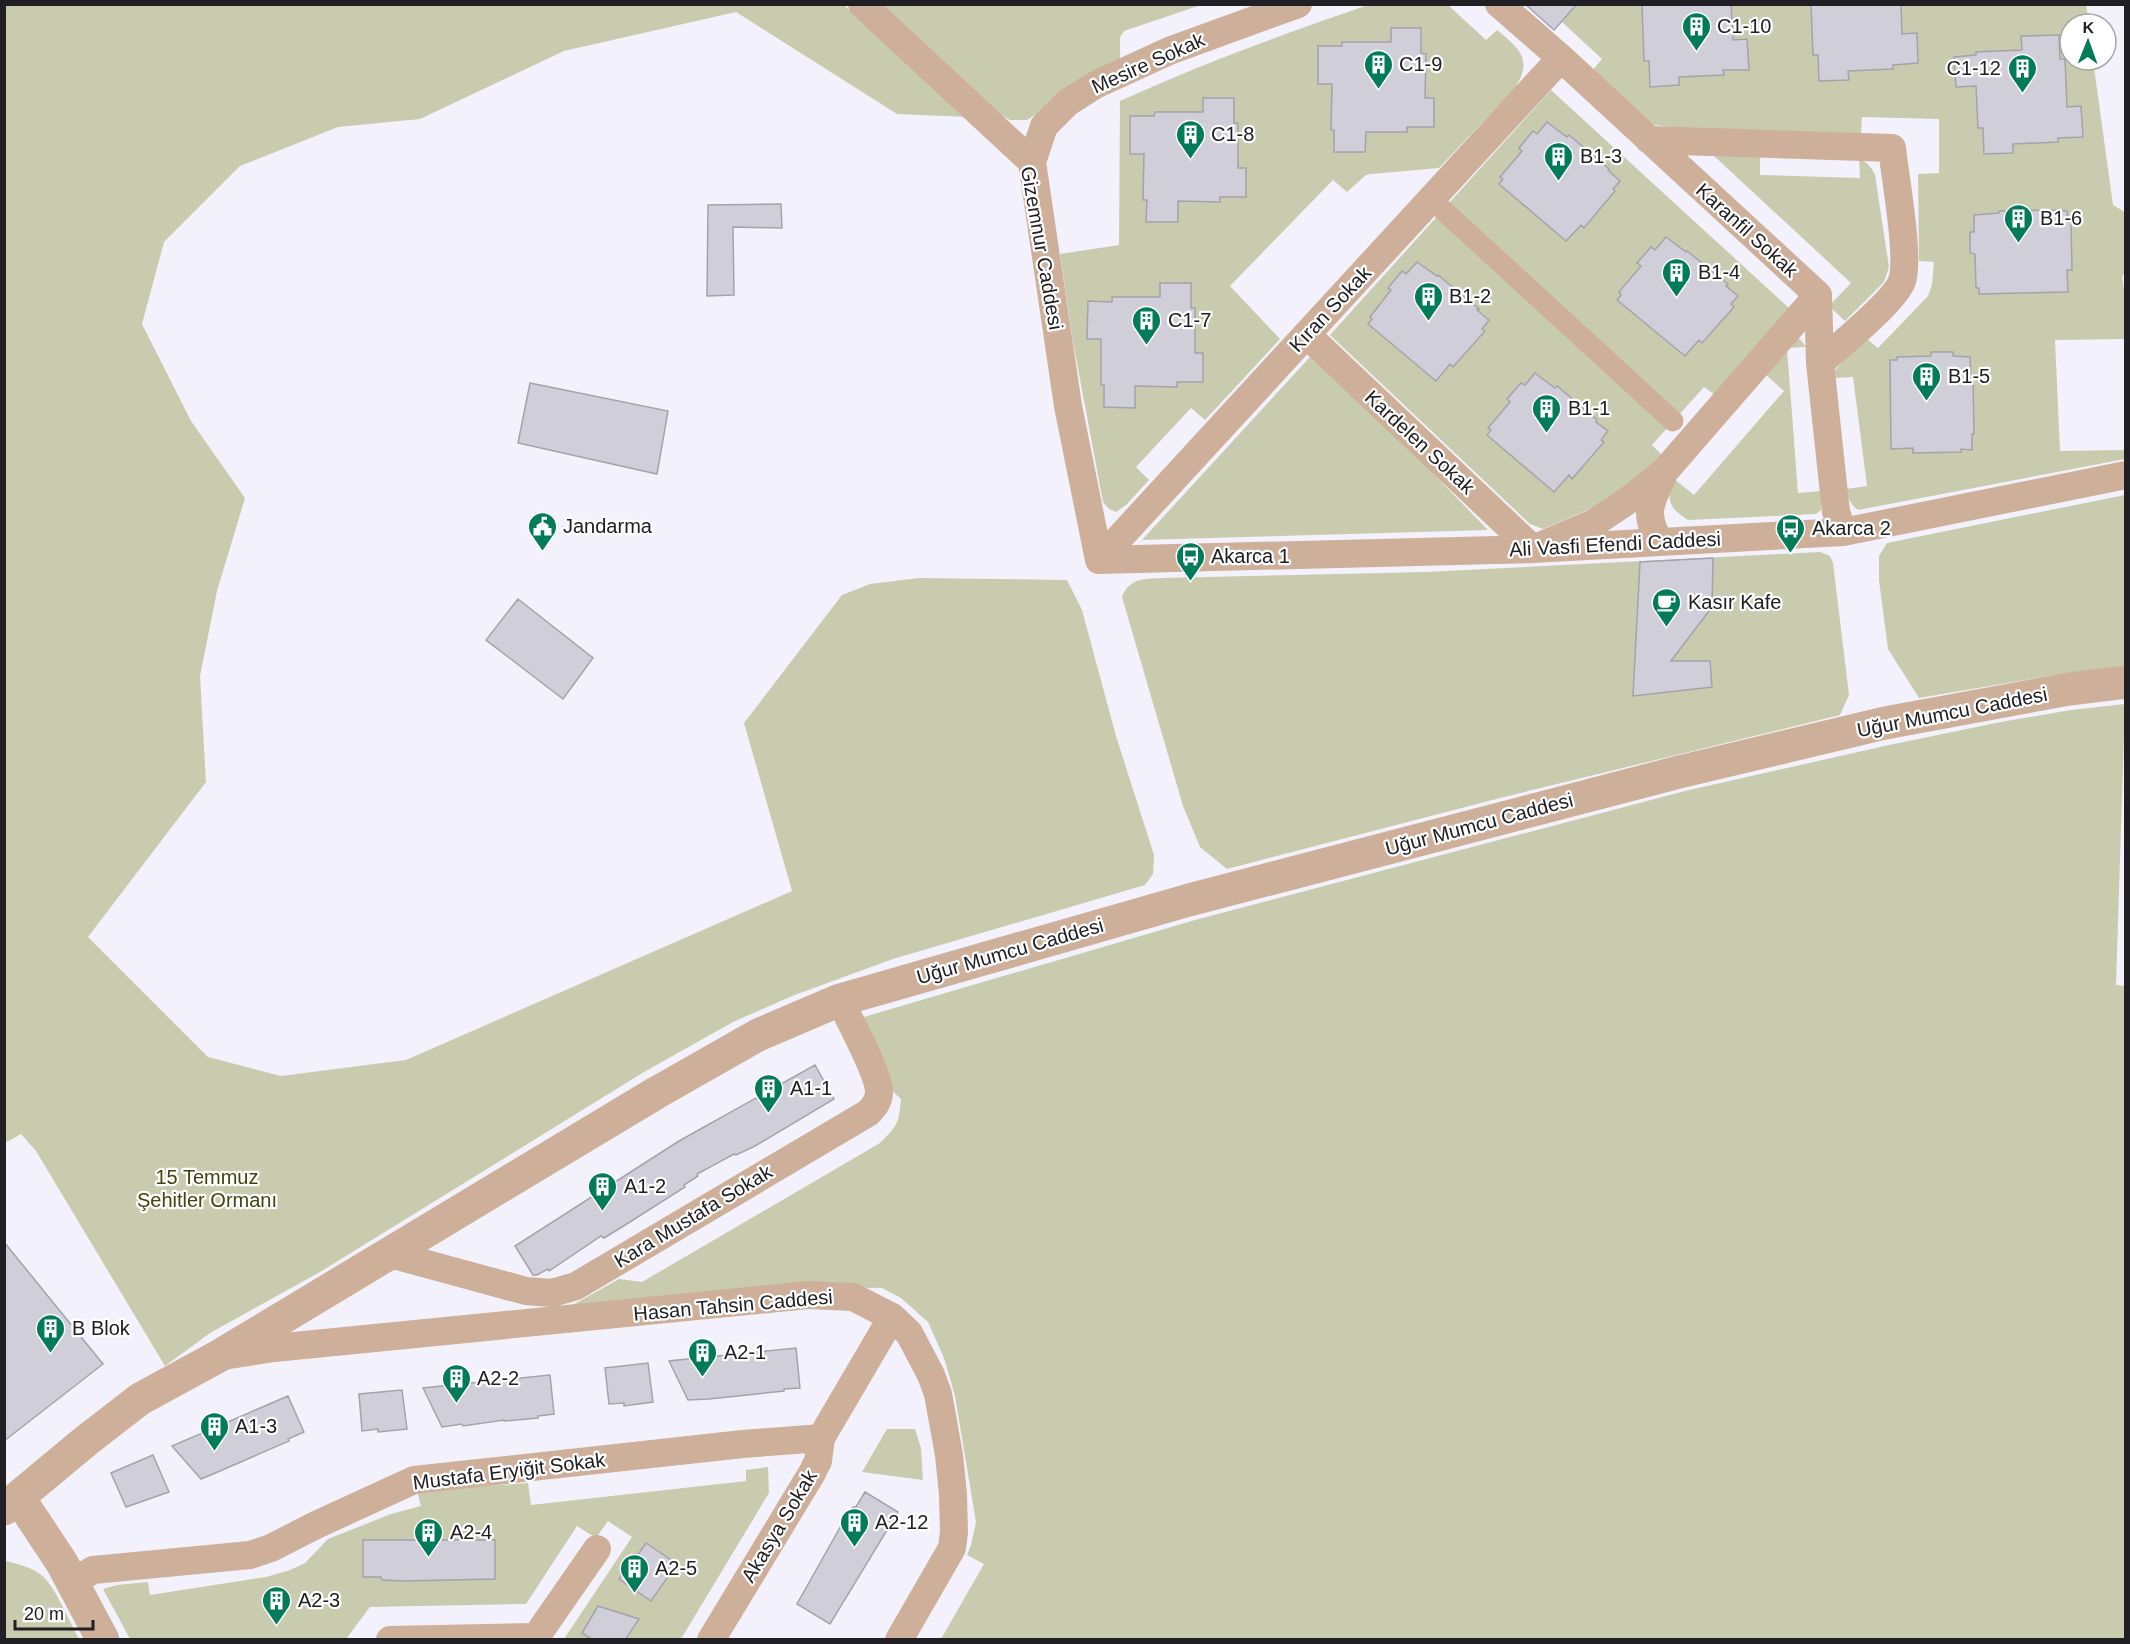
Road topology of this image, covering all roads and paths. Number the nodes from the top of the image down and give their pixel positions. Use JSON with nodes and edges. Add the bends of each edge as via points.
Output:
{"nodes":[{"id":1,"x":862,"y":4,"type":"edge"},
{"id":2,"x":1298,"y":4,"type":"edge"},
{"id":3,"x":1499,"y":4,"type":"edge"},
{"id":4,"x":1561,"y":58,"type":"junction"},
{"id":5,"x":1649,"y":140,"type":"junction"},
{"id":6,"x":1032,"y":162,"type":"junction"},
{"id":7,"x":1443,"y":210,"type":"dead end"},
{"id":8,"x":1818,"y":295,"type":"junction"},
{"id":9,"x":1307,"y":335,"type":"junction"},
{"id":10,"x":1820,"y":363,"type":"junction"},
{"id":11,"x":1673,"y":421,"type":"dead end"},
{"id":12,"x":1665,"y":471,"type":"junction"},
{"id":13,"x":2126,"y":475,"type":"edge"},
{"id":14,"x":1843,"y":532,"type":"junction"},
{"id":15,"x":1659,"y":541,"type":"junction"},
{"id":16,"x":1533,"y":549,"type":"junction"},
{"id":17,"x":1099,"y":560,"type":"junction"},
{"id":18,"x":2126,"y":682,"type":"edge"},
{"id":19,"x":840,"y":1000,"type":"junction"},
{"id":20,"x":390,"y":1254,"type":"junction"},
{"id":21,"x":310,"y":1301,"type":"junction"},
{"id":22,"x":892,"y":1317,"type":"junction"},
{"id":23,"x":340,"y":1342,"type":"junction"},
{"id":24,"x":219,"y":1356,"type":"junction"},
{"id":25,"x":820,"y":1438,"type":"junction"},
{"id":26,"x":12,"y":1503,"type":"edge"},
{"id":27,"x":597,"y":1549,"type":"dead end"},
{"id":28,"x":73,"y":1582,"type":"junction"},
{"id":29,"x":103,"y":1640,"type":"edge"},
{"id":30,"x":390,"y":1640,"type":"edge"},
{"id":31,"x":711,"y":1640,"type":"edge"},
{"id":32,"x":899,"y":1640,"type":"edge"}],
"edges":[{"from":1,"to":6,"type":"street","name":"Gizemnur Caddesi"},
{"from":2,"to":6,"type":"street","name":"Mesire Sokak","via":[[1169,51],[1095,86],[1067,103],[1044,126]]},
{"from":3,"to":4,"type":"street","name":"Karanfil Sokak"},
{"from":4,"to":5,"type":"street","name":"Karanfil Sokak"},
{"from":4,"to":9,"type":"street","name":"Kıran Sokak"},
{"from":5,"to":8,"type":"street","name":"Karanfil Sokak"},
{"from":5,"to":10,"type":"street","via":[[1892,148],[1905,260],[1901,283],[1855,333]]},
{"from":6,"to":17,"type":"street","name":"Gizemnur Caddesi","via":[[1068,406]]},
{"from":7,"to":11,"type":"street"},
{"from":8,"to":10,"type":"street"},
{"from":8,"to":12,"type":"street"},
{"from":9,"to":16,"type":"street","name":"Kardelen Sokak"},
{"from":9,"to":17,"type":"street","name":"Kıran Sokak"},
{"from":10,"to":14,"type":"street","via":[[1836,512]]},
{"from":12,"to":15,"type":"street","via":[[1649,509],[1650,525]]},
{"from":12,"to":16,"type":"street","via":[[1594,523]]},
{"from":13,"to":14,"type":"street","name":"Ali Vasfi Efendi Caddesi"},
{"from":14,"to":15,"type":"street","name":"Ali Vasfi Efendi Caddesi"},
{"from":15,"to":16,"type":"street","name":"Ali Vasfi Efendi Caddesi"},
{"from":16,"to":17,"type":"street","name":"Ali Vasfi Efendi Caddesi"},
{"from":18,"to":19,"type":"street","name":"Uğur Mumcu Caddesi","via":[[1896,721],[1679,772],[1201,897]]},
{"from":19,"to":20,"type":"street","name":"Uğur Mumcu Caddesi","via":[[747,1041]]},
{"from":19,"to":20,"type":"street","name":"Kara Mustafa Sokak","via":[[876,1076],[879,1092],[868,1113],[576,1286],[552,1293],[526,1291]]},
{"from":20,"to":21,"type":"street","name":"Uğur Mumcu Caddesi"},
{"from":21,"to":23,"type":"street","via":[[307,1313],[315,1332]]},
{"from":21,"to":24,"type":"street","name":"Uğur Mumcu Caddesi"},
{"from":22,"to":23,"type":"street","name":"Hasan Tahsin Caddesi","via":[[853,1297],[808,1295]]},
{"from":22,"to":25,"type":"street","name":"Akasya Sokak"},
{"from":22,"to":32,"type":"street","name":"Hasan Tahsin Caddesi","via":[[909,1333],[938,1394],[954,1511],[952,1548]]},
{"from":23,"to":24,"type":"street","name":"Hasan Tahsin Caddesi"},
{"from":24,"to":26,"type":"street","name":"Uğur Mumcu Caddesi","via":[[140,1399]]},
{"from":25,"to":28,"type":"street","name":"Mustafa Eryiğit Sokak","via":[[414,1480],[250,1555],[93,1570]]},
{"from":25,"to":31,"type":"street","name":"Akasya Sokak","via":[[815,1467]]},
{"from":26,"to":28,"type":"street"},
{"from":27,"to":30,"type":"street","via":[[536,1637]]},
{"from":28,"to":29,"type":"street"}]}
